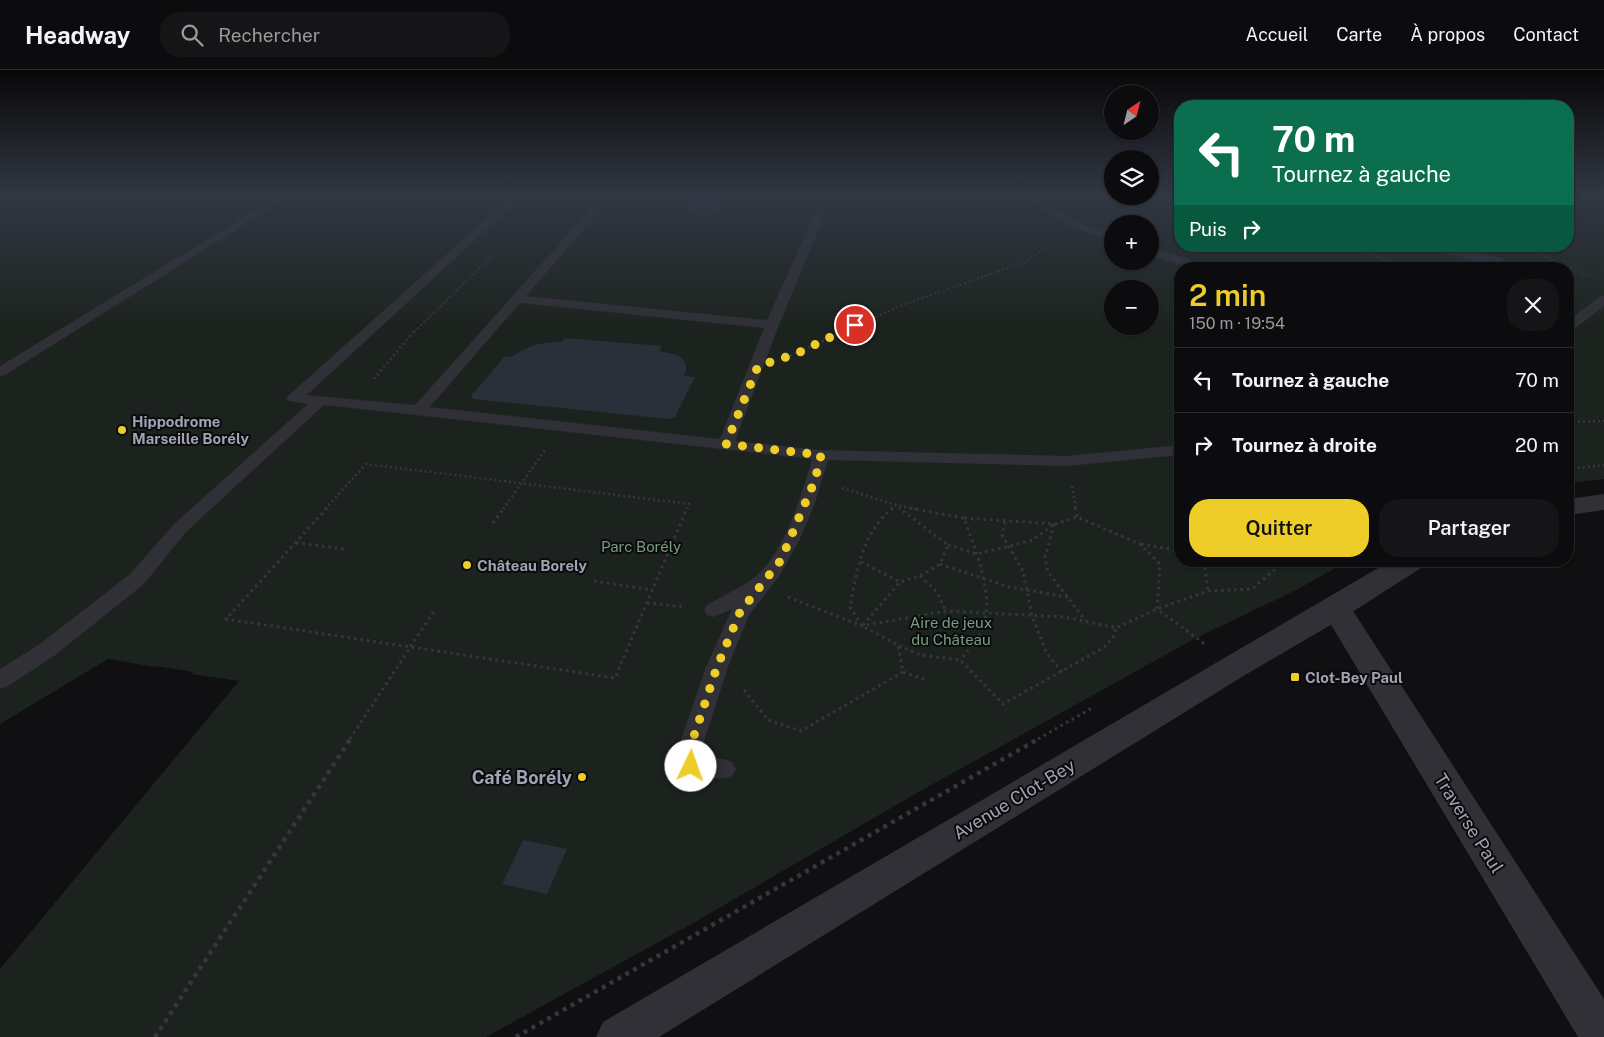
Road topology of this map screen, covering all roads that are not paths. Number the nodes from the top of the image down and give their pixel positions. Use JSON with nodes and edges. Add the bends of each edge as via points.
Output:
{"nodes":[{"id":1,"x":214,"y":240,"type":"edge"},
{"id":2,"x":469,"y":240,"type":"edge"},
{"id":3,"x":568,"y":240,"type":"edge"},
{"id":4,"x":809,"y":240,"type":"edge"},
{"id":5,"x":1159,"y":254,"type":"edge"},
{"id":6,"x":1184,"y":262,"type":"edge"},
{"id":7,"x":515,"y":299,"type":"junction"},
{"id":8,"x":1604,"y":300,"type":"edge"},
{"id":9,"x":1574,"y":315,"type":"edge"},
{"id":10,"x":1584,"y":316,"type":"junction"},
{"id":11,"x":1574,"y":323,"type":"edge"},
{"id":12,"x":772,"y":325,"type":"junction"},
{"id":13,"x":0,"y":372,"type":"edge"},
{"id":14,"x":321,"y":400,"type":"junction"},
{"id":15,"x":419,"y":410,"type":"junction"},
{"id":16,"x":726,"y":444,"type":"junction"},
{"id":17,"x":1174,"y":451,"type":"edge"},
{"id":18,"x":821,"y":455,"type":"junction"},
{"id":19,"x":1604,"y":502,"type":"edge"},
{"id":20,"x":1574,"y":506,"type":"edge"},
{"id":21,"x":1401,"y":567,"type":"edge"},
{"id":22,"x":764,"y":580,"type":"junction"},
{"id":23,"x":1336,"y":608,"type":"junction"},
{"id":24,"x":714,"y":610,"type":"road end"},
{"id":25,"x":0,"y":680,"type":"edge"},
{"id":26,"x":724,"y":769,"type":"dead end"},
{"id":27,"x":618,"y":1037,"type":"edge"},
{"id":28,"x":1603,"y":1037,"type":"edge"}],
"edges":[{"from":1,"to":13,"type":"lane"},
{"from":2,"to":14,"type":"lane","via":[[294,398]]},
{"from":3,"to":7,"type":"lane"},
{"from":4,"to":12,"type":"lane"},
{"from":5,"to":6,"type":"lane"},
{"from":7,"to":12,"type":"lane"},
{"from":7,"to":15,"type":"lane"},
{"from":8,"to":10,"type":"lane"},
{"from":9,"to":10,"type":"lane"},
{"from":10,"to":11,"type":"lane"},
{"from":12,"to":16,"type":"lane"},
{"from":14,"to":15,"type":"lane"},
{"from":14,"to":25,"type":"lane","via":[[180,528],[137,578],[47,650]]},
{"from":15,"to":16,"type":"lane"},
{"from":16,"to":18,"type":"lane"},
{"from":17,"to":18,"type":"lane","via":[[1067,460]]},
{"from":18,"to":22,"type":"lane","via":[[815,480],[781,560]]},
{"from":19,"to":20,"type":"street"},
{"from":21,"to":23,"type":"street","name":"Avenue Clot-Bey"},
{"from":22,"to":24,"type":"lane"},
{"from":22,"to":26,"type":"lane","via":[[740,612],[717,667],[689,751],[691,766]]},
{"from":23,"to":27,"type":"street","name":"Avenue Clot-Bey","via":[[1234,666]]},
{"from":23,"to":28,"type":"street","name":"Traverse Paul"}]}
